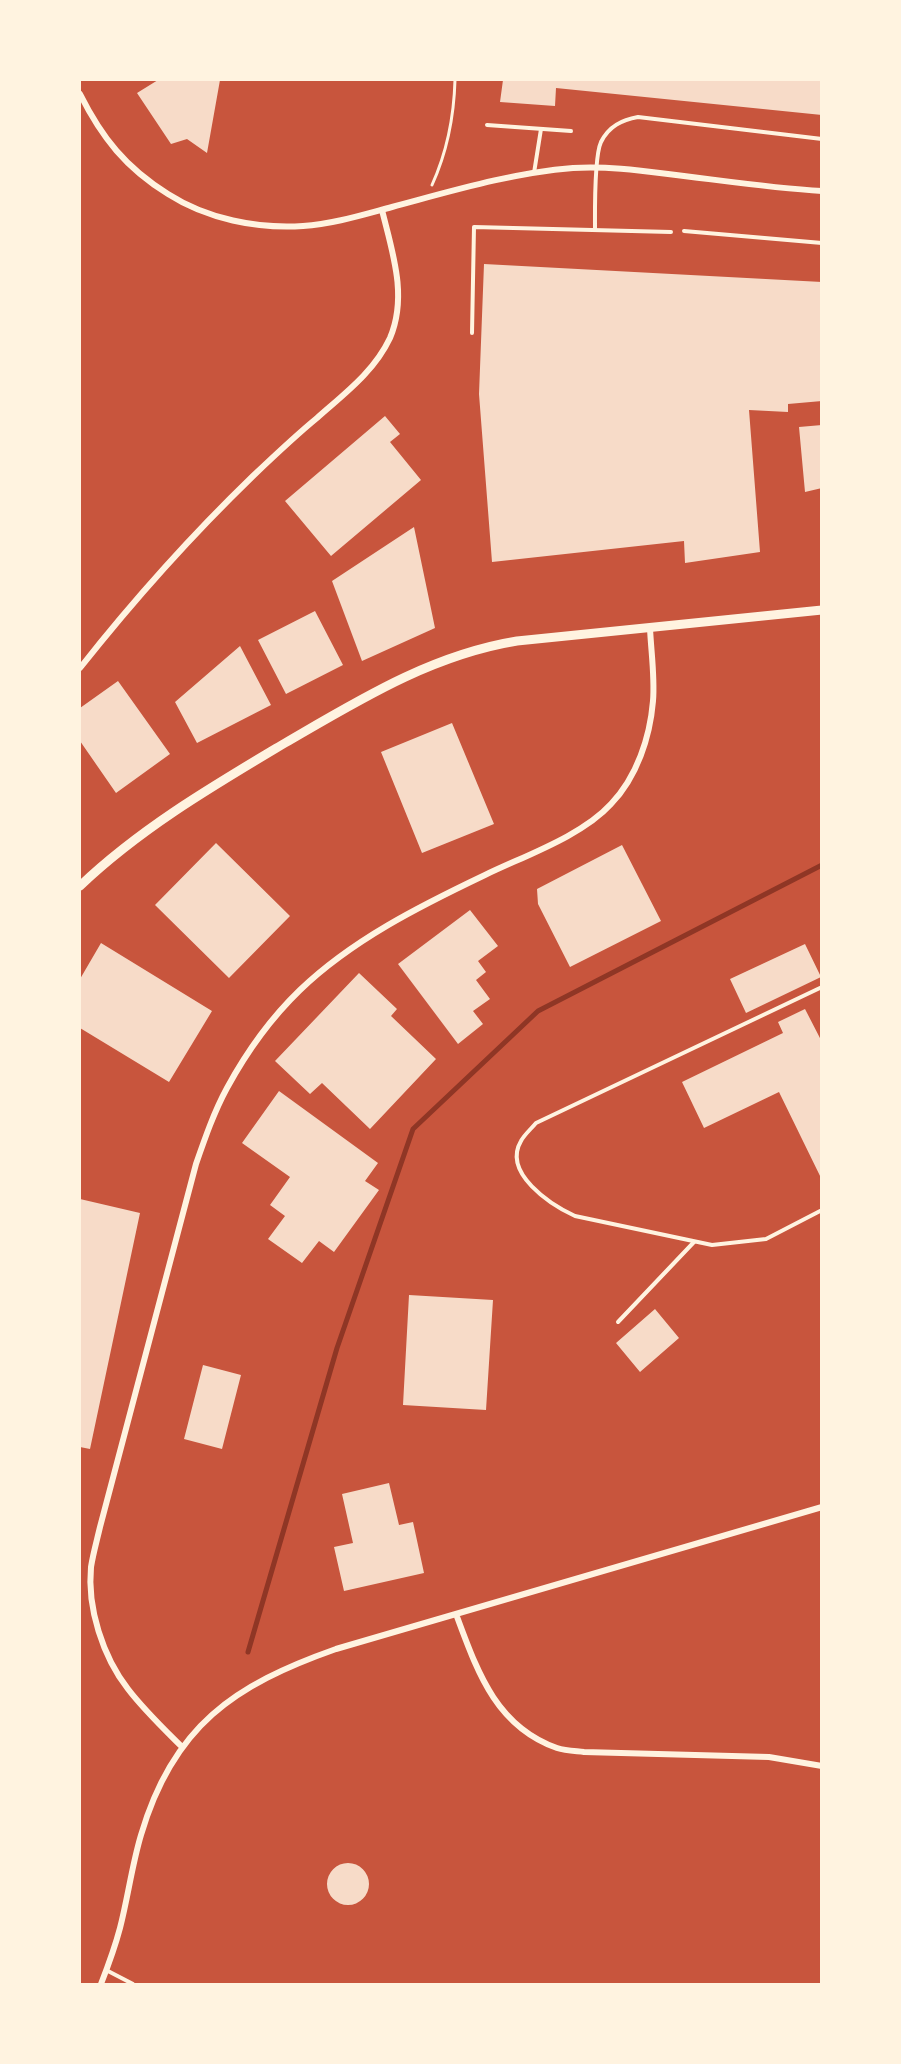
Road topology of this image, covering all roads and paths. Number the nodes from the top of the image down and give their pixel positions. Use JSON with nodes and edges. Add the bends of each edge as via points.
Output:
{"nodes":[{"id":1,"x":455,"y":80,"type":"edge"},
{"id":2,"x":80,"y":94,"type":"edge"},
{"id":3,"x":487,"y":125,"type":"dead end"},
{"id":4,"x":541,"y":129,"type":"junction"},
{"id":5,"x":571,"y":131,"type":"dead end"},
{"id":6,"x":822,"y":139,"type":"edge"},
{"id":7,"x":597,"y":168,"type":"junction"},
{"id":8,"x":534,"y":173,"type":"junction"},
{"id":9,"x":822,"y":191,"type":"edge"},
{"id":10,"x":426,"y":198,"type":"junction"},
{"id":11,"x":382,"y":210,"type":"junction"},
{"id":12,"x":595,"y":230,"type":"junction"},
{"id":13,"x":684,"y":231,"type":"dead end"},
{"id":14,"x":671,"y":232,"type":"dead end"},
{"id":15,"x":822,"y":243,"type":"edge"},
{"id":16,"x":472,"y":333,"type":"dead end"},
{"id":17,"x":822,"y":610,"type":"edge"},
{"id":18,"x":650,"y":628,"type":"junction"},
{"id":19,"x":80,"y":668,"type":"edge"},
{"id":20,"x":80,"y":885,"type":"edge"},
{"id":21,"x":822,"y":987,"type":"edge"},
{"id":22,"x":822,"y":1210,"type":"edge"},
{"id":23,"x":695,"y":1241,"type":"junction"},
{"id":24,"x":618,"y":1322,"type":"dead end"},
{"id":25,"x":822,"y":1507,"type":"edge"},
{"id":26,"x":456,"y":1614,"type":"junction"},
{"id":27,"x":182,"y":1747,"type":"junction"},
{"id":28,"x":822,"y":1766,"type":"edge"},
{"id":29,"x":106,"y":1970,"type":"junction"},
{"id":30,"x":101,"y":1984,"type":"edge"},
{"id":31,"x":133,"y":1984,"type":"edge"}],
"edges":[{"from":1,"to":10,"type":"path","via":[[445,149]]},
{"from":2,"to":11,"type":"street","via":[[118,155],[148,182],[182,203],[220,218],[260,225],[303,226]]},
{"from":3,"to":4,"type":"lane"},
{"from":4,"to":5,"type":"lane"},
{"from":4,"to":8,"type":"lane"},
{"from":6,"to":7,"type":"lane","via":[[638,117],[624,119],[601,142]]},
{"from":7,"to":8,"type":"street"},
{"from":7,"to":9,"type":"street"},
{"from":7,"to":12,"type":"lane"},
{"from":8,"to":10,"type":"street"},
{"from":10,"to":11,"type":"street"},
{"from":11,"to":19,"type":"street","via":[[396,265],[398,301],[396,319],[381,355],[367,373],[209,520]]},
{"from":12,"to":14,"type":"lane"},
{"from":12,"to":16,"type":"lane","via":[[474,227]]},
{"from":13,"to":15,"type":"lane"},
{"from":17,"to":18,"type":"street"},
{"from":18,"to":20,"type":"street","via":[[502,643],[410,674],[363,697],[204,791],[142,833]]},
{"from":18,"to":27,"type":"street","via":[[654,698],[650,726],[629,781],[611,804],[569,835],[436,899],[330,964],[299,991],[244,1058],[213,1119],[196,1164],[91,1567],[91,1600],[109,1657],[126,1688]]},
{"from":21,"to":23,"type":"lane","via":[[536,1123],[520,1143],[517,1161],[523,1175],[558,1208],[575,1216]]},
{"from":22,"to":23,"type":"lane","via":[[766,1239],[712,1245]]},
{"from":23,"to":24,"type":"lane"},
{"from":25,"to":26,"type":"street"},
{"from":26,"to":27,"type":"street","via":[[336,1649],[264,1678],[220,1707]]},
{"from":26,"to":28,"type":"street","via":[[477,1670],[492,1696],[531,1737],[584,1752],[769,1757]]},
{"from":27,"to":29,"type":"street","via":[[152,1802]]},
{"from":29,"to":30,"type":"street"},
{"from":29,"to":31,"type":"lane"}]}
